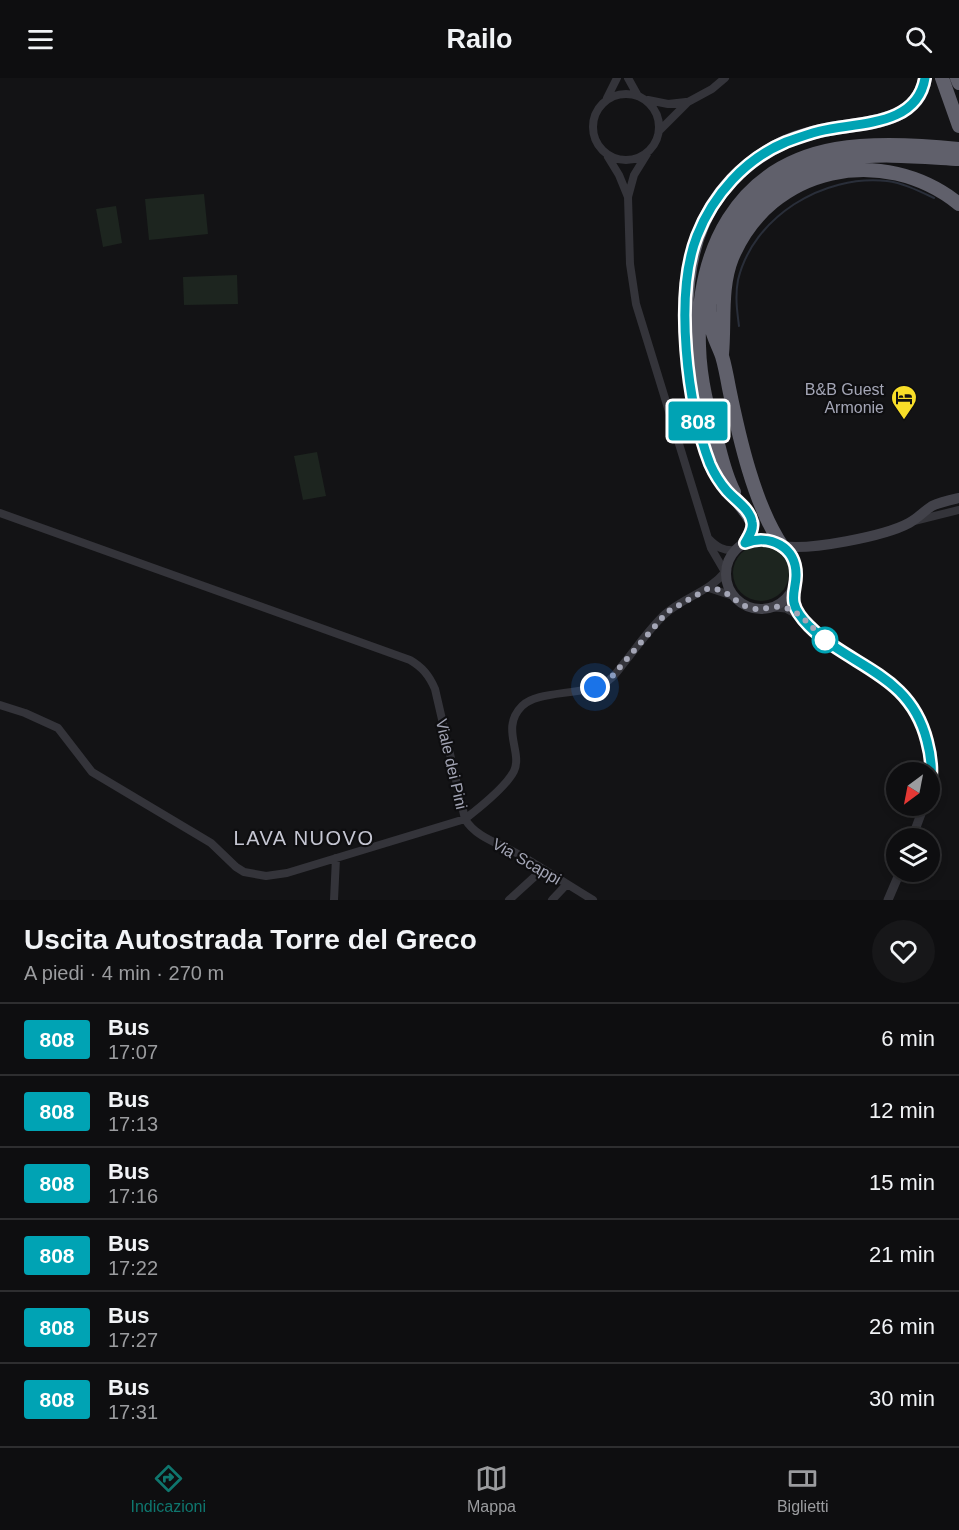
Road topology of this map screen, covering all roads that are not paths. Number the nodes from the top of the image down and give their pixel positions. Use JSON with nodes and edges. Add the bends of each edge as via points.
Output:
{"nodes":[{"id":1,"x":617,"y":78,"type":"edge"},
{"id":2,"x":628,"y":78,"type":"edge"},
{"id":3,"x":724,"y":78,"type":"edge"},
{"id":4,"x":925,"y":78,"type":"edge"},
{"id":5,"x":942,"y":78,"type":"edge"},
{"id":6,"x":957,"y":78,"type":"edge"},
{"id":7,"x":959,"y":83,"type":"edge"},
{"id":8,"x":642,"y":98,"type":"junction"},
{"id":9,"x":606,"y":100,"type":"junction"},
{"id":10,"x":688,"y":102,"type":"junction"},
{"id":11,"x":959,"y":126,"type":"edge"},
{"id":12,"x":660,"y":131,"type":"junction"},
{"id":13,"x":959,"y":149,"type":"edge"},
{"id":14,"x":605,"y":153,"type":"junction"},
{"id":15,"x":647,"y":153,"type":"junction"},
{"id":16,"x":959,"y":159,"type":"edge"},
{"id":17,"x":628,"y":197,"type":"junction"},
{"id":18,"x":959,"y":204,"type":"edge"},
{"id":19,"x":722,"y":356,"type":"junction"},
{"id":20,"x":959,"y":498,"type":"edge"},
{"id":21,"x":743,"y":507,"type":"junction"},
{"id":22,"x":959,"y":510,"type":"edge"},
{"id":23,"x":0,"y":513,"type":"edge"},
{"id":24,"x":912,"y":522,"type":"junction"},
{"id":25,"x":709,"y":539,"type":"junction"},
{"id":26,"x":740,"y":546,"type":"junction"},
{"id":27,"x":782,"y":546,"type":"junction"},
{"id":28,"x":819,"y":546,"type":"junction"},
{"id":29,"x":795,"y":568,"type":"junction"},
{"id":30,"x":725,"y":572,"type":"junction"},
{"id":31,"x":709,"y":588,"type":"junction"},
{"id":32,"x":792,"y":590,"type":"junction"},
{"id":33,"x":733,"y":596,"type":"junction"},
{"id":34,"x":775,"y":606,"type":"junction"},
{"id":35,"x":800,"y":615,"type":"junction"},
{"id":36,"x":0,"y":705,"type":"edge"},
{"id":37,"x":932,"y":762,"type":"edge"},
{"id":38,"x":465,"y":819,"type":"junction"},
{"id":39,"x":336,"y":858,"type":"junction"},
{"id":40,"x":543,"y":869,"type":"junction"},
{"id":41,"x":896,"y":882,"type":"edge"},
{"id":42,"x":567,"y":884,"type":"junction"},
{"id":43,"x":334,"y":900,"type":"edge"},
{"id":44,"x":509,"y":900,"type":"edge"},
{"id":45,"x":552,"y":900,"type":"edge"},
{"id":46,"x":593,"y":900,"type":"edge"},
{"id":47,"x":888,"y":900,"type":"edge"}],
"edges":[{"from":1,"to":9,"type":"street"},
{"from":2,"to":8,"type":"street"},
{"from":3,"to":10,"type":"street"},
{"from":4,"to":21,"type":"highway","via":[[914,103],[896,116],[800,137],[751,163],[724,190],[698,235],[686,291],[689,377],[709,461],[719,481]]},
{"from":5,"to":11,"type":"highway"},
{"from":6,"to":7,"type":"highway"},
{"from":8,"to":9,"type":"street","via":[[621,94]]},
{"from":8,"to":10,"type":"street","via":[[668,104]]},
{"from":8,"to":12,"type":"street","via":[[657,114]]},
{"from":9,"to":14,"type":"street","via":[[595,114],[593,131]]},
{"from":10,"to":12,"type":"street"},
{"from":12,"to":15,"type":"street"},
{"from":13,"to":21,"type":"highway","via":[[870,146],[818,153],[763,180],[726,222],[712,251],[701,293],[700,363],[706,404],[721,457]]},
{"from":14,"to":15,"type":"street","via":[[622,160]]},
{"from":14,"to":17,"type":"street"},
{"from":15,"to":17,"type":"street","via":[[634,175]]},
{"from":16,"to":19,"type":"highway","via":[[871,155],[830,160],[796,171],[764,192],[734,226],[716,272],[710,323]]},
{"from":17,"to":25,"type":"street","via":[[630,264],[636,304]]},
{"from":18,"to":19,"type":"highway","via":[[921,180],[878,170],[836,172],[793,188],[757,218],[731,260],[726,278]]},
{"from":19,"to":27,"type":"highway","via":[[749,471]]},
{"from":20,"to":24,"type":"main road","via":[[935,505]]},
{"from":21,"to":26,"type":"highway","via":[[753,523]]},
{"from":22,"to":24,"type":"street"},
{"from":23,"to":38,"type":"street","name":"Viale dei Pini","via":[[419,665],[435,689]]},
{"from":24,"to":28,"type":"main road"},
{"from":25,"to":26,"type":"street","via":[[727,551]]},
{"from":25,"to":30,"type":"street"},
{"from":26,"to":27,"type":"main road","via":[[762,539]]},
{"from":26,"to":30,"type":"main road"},
{"from":27,"to":28,"type":"main road"},
{"from":27,"to":29,"type":"main road"},
{"from":28,"to":29,"type":"main road","via":[[804,554]]},
{"from":29,"to":32,"type":"main road"},
{"from":30,"to":31,"type":"street"},
{"from":30,"to":33,"type":"main road"},
{"from":31,"to":33,"type":"street"},
{"from":31,"to":38,"type":"street","via":[[667,612],[609,680],[595,687],[535,698],[522,705],[511,736],[517,758],[514,771]]},
{"from":32,"to":34,"type":"main road"},
{"from":32,"to":35,"type":"street"},
{"from":33,"to":34,"type":"main road","via":[[753,609]]},
{"from":34,"to":35,"type":"street"},
{"from":35,"to":37,"type":"street","via":[[822,637],[902,692],[926,734]]},
{"from":36,"to":39,"type":"street","name":"Viale dei Pini","via":[[58,728],[92,772],[211,843],[244,872],[266,876],[287,873]]},
{"from":38,"to":39,"type":"street","name":"Viale dei Pini"},
{"from":38,"to":40,"type":"street","name":"Via Scappi","via":[[478,833]]},
{"from":39,"to":43,"type":"street"},
{"from":40,"to":42,"type":"street","name":"Via Scappi"},
{"from":40,"to":44,"type":"street"},
{"from":41,"to":47,"type":"street"},
{"from":42,"to":45,"type":"street"},
{"from":42,"to":46,"type":"street","name":"Via Scappi"}]}
